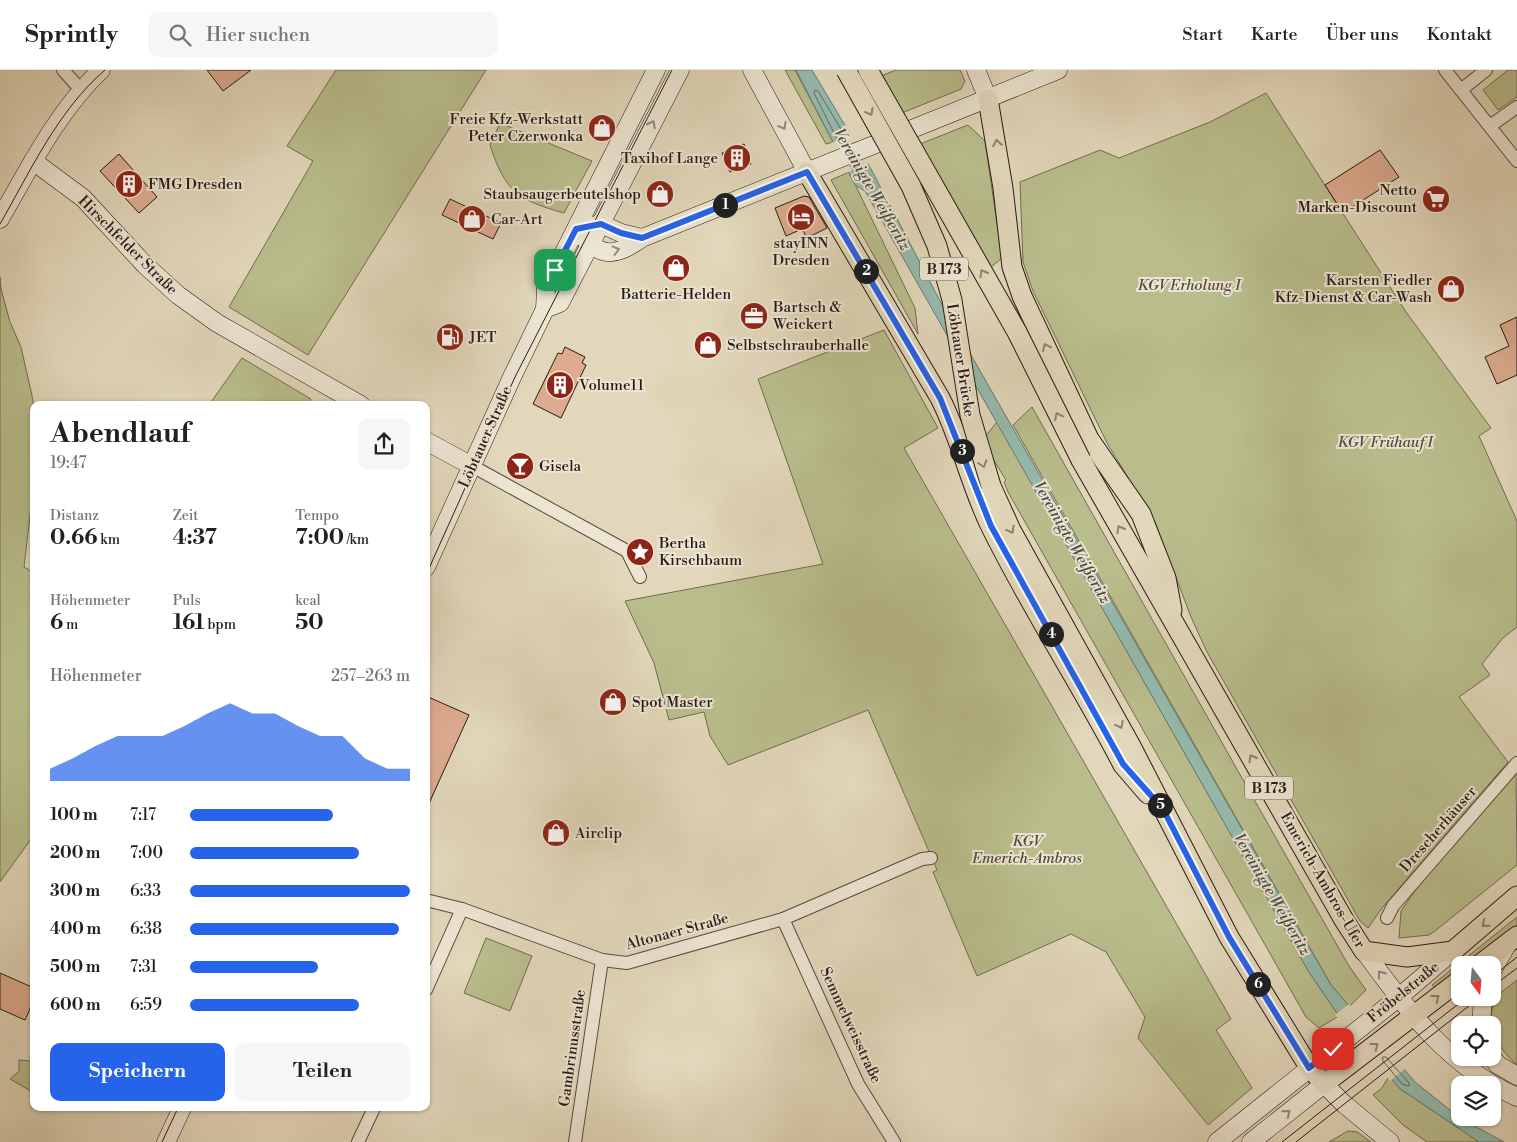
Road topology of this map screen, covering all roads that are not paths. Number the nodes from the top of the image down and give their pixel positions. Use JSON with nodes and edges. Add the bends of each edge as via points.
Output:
{"nodes":[{"id":1,"x":63,"y":70,"type":"edge"},
{"id":2,"x":101,"y":70,"type":"edge"},
{"id":3,"x":656,"y":70,"type":"edge"},
{"id":4,"x":680,"y":70,"type":"edge"},
{"id":5,"x":752,"y":70,"type":"edge"},
{"id":6,"x":846,"y":70,"type":"edge"},
{"id":7,"x":868,"y":70,"type":"edge"},
{"id":8,"x":976,"y":70,"type":"edge"},
{"id":9,"x":1058,"y":70,"type":"edge"},
{"id":10,"x":1445,"y":70,"type":"edge"},
{"id":11,"x":1486,"y":70,"type":"edge"},
{"id":12,"x":82,"y":90,"type":"junction"},
{"id":13,"x":1461,"y":90,"type":"junction"},
{"id":14,"x":988,"y":99,"type":"junction"},
{"id":15,"x":1517,"y":107,"type":"edge"},
{"id":16,"x":1490,"y":126,"type":"junction"},
{"id":17,"x":912,"y":129,"type":"dead end"},
{"id":18,"x":881,"y":142,"type":"dead end"},
{"id":19,"x":33,"y":161,"type":"junction"},
{"id":20,"x":1517,"y":161,"type":"edge"},
{"id":21,"x":807,"y":172,"type":"junction"},
{"id":22,"x":0,"y":219,"type":"edge"},
{"id":23,"x":601,"y":224,"type":"junction"},
{"id":24,"x":576,"y":229,"type":"junction"},
{"id":25,"x":642,"y":238,"type":"junction"},
{"id":26,"x":589,"y":245,"type":"junction"},
{"id":27,"x":546,"y":309,"type":"junction"},
{"id":28,"x":354,"y":401,"type":"edge"},
{"id":29,"x":430,"y":443,"type":"edge"},
{"id":30,"x":472,"y":466,"type":"junction"},
{"id":31,"x":430,"y":558,"type":"edge"},
{"id":32,"x":640,"y":578,"type":"dead end"},
{"id":33,"x":1175,"y":623,"type":"junction"},
{"id":34,"x":1517,"y":764,"type":"edge"},
{"id":35,"x":1163,"y":809,"type":"junction"},
{"id":36,"x":931,"y":858,"type":"dead end"},
{"id":37,"x":1517,"y":896,"type":"edge"},
{"id":38,"x":430,"y":901,"type":"edge"},
{"id":39,"x":462,"y":909,"type":"junction"},
{"id":40,"x":1387,"y":918,"type":"dead end"},
{"id":41,"x":783,"y":919,"type":"junction"},
{"id":42,"x":1512,"y":939,"type":"edge"},
{"id":43,"x":1364,"y":951,"type":"junction"},
{"id":44,"x":1453,"y":951,"type":"junction"},
{"id":45,"x":1490,"y":956,"type":"edge"},
{"id":46,"x":1501,"y":957,"type":"edge"},
{"id":47,"x":602,"y":960,"type":"junction"},
{"id":48,"x":430,"y":981,"type":"edge"},
{"id":49,"x":1451,"y":987,"type":"edge"},
{"id":50,"x":1391,"y":1003,"type":"junction"},
{"id":51,"x":1406,"y":1021,"type":"junction"},
{"id":52,"x":1500,"y":1066,"type":"edge"},
{"id":53,"x":1309,"y":1068,"type":"junction"},
{"id":54,"x":1517,"y":1076,"type":"edge"},
{"id":55,"x":1324,"y":1084,"type":"junction"},
{"id":56,"x":1517,"y":1097,"type":"edge"},
{"id":57,"x":181,"y":1111,"type":"edge"},
{"id":58,"x":373,"y":1111,"type":"edge"},
{"id":59,"x":166,"y":1142,"type":"edge"},
{"id":60,"x":358,"y":1142,"type":"edge"},
{"id":61,"x":575,"y":1142,"type":"edge"},
{"id":62,"x":894,"y":1142,"type":"edge"},
{"id":63,"x":1217,"y":1142,"type":"edge"},
{"id":64,"x":1251,"y":1142,"type":"edge"},
{"id":65,"x":1390,"y":1142,"type":"edge"}],
"edges":[{"from":1,"to":12,"type":"street"},
{"from":2,"to":12,"type":"main road"},
{"from":3,"to":24,"type":"main road","name":"Löbtauer Straße"},
{"from":23,"to":4,"type":"main road","name":"Löbtauer Straße","one_way":true},
{"from":5,"to":21,"type":"main road","one_way":true},
{"from":6,"to":35,"type":"main road","name":"Löbtauer Brücke","number":"B 173","one_way":true,"bridge":true,"via":[[911,186],[937,246],[953,307],[970,415],[991,486],[1011,530],[1097,682]]},
{"from":33,"to":7,"type":"main road","number":"B 173","one_way":true,"bridge":true,"via":[[1081,460],[1017,332]]},
{"from":8,"to":14,"type":"main road"},
{"from":9,"to":14,"type":"main road"},
{"from":10,"to":13,"type":"street"},
{"from":11,"to":13,"type":"street"},
{"from":12,"to":19,"type":"main road"},
{"from":13,"to":16,"type":"street"},
{"from":14,"to":17,"type":"main road"},
{"from":33,"to":14,"type":"main road","one_way":true,"via":[[1166,578],[1141,514],[1089,439],[1022,296],[1012,267],[1000,162]]},
{"from":15,"to":16,"type":"street"},
{"from":16,"to":20,"type":"street"},
{"from":18,"to":21,"type":"main road"},
{"from":19,"to":22,"type":"main road"},
{"from":19,"to":28,"type":"main road","name":"Hirschfelder Straße","via":[[83,198],[178,296],[217,323]]},
{"from":21,"to":25,"type":"main road"},
{"from":21,"to":35,"type":"main road","via":[[940,398],[981,505],[1123,764]]},
{"from":23,"to":24,"type":"main road"},
{"from":23,"to":25,"type":"main road"},
{"from":23,"to":26,"type":"main road","name":"Löbtauer Straße"},
{"from":24,"to":26,"type":"main road"},
{"from":24,"to":27,"type":"main road","name":"Löbtauer Straße","via":[[545,292]]},
{"from":26,"to":25,"type":"main road","one_way":true,"via":[[603,253],[632,245]]},
{"from":26,"to":27,"type":"main road","name":"Löbtauer Straße","via":[[560,303]]},
{"from":27,"to":30,"type":"main road","name":"Löbtauer Straße"},
{"from":29,"to":30,"type":"main road"},
{"from":30,"to":31,"type":"main road","name":"Löbtauer Straße"},
{"from":30,"to":32,"type":"street","via":[[627,551]]},
{"from":43,"to":33,"type":"main road","name":"Emerich-Ambros-Ufer","number":"B 173","one_way":true},
{"from":34,"to":40,"type":"street","name":"Drescherhäuser","via":[[1392,906]]},
{"from":35,"to":53,"type":"main road","number":"B 173","via":[[1229,937]]},
{"from":36,"to":41,"type":"street","name":"Altonaer Straße","via":[[922,859]]},
{"from":37,"to":44,"type":"main road","name":"Fröbelstraße","one_way":true},
{"from":38,"to":39,"type":"street","name":"Altonaer Straße"},
{"from":39,"to":47,"type":"street","name":"Altonaer Straße"},
{"from":39,"to":48,"type":"street"},
{"from":41,"to":47,"type":"street","name":"Altonaer Straße","via":[[626,963]]},
{"from":41,"to":62,"type":"street","name":"Semmelweisstraße","via":[[858,1084]]},
{"from":42,"to":45,"type":"main road"},
{"from":42,"to":46,"type":"main road"},
{"from":43,"to":44,"type":"main road","via":[[1407,956]]},
{"from":50,"to":43,"type":"main road","name":"Emerich-Ambros-Ufer","one_way":true},
{"from":44,"to":50,"type":"main road","name":"Fröbelstraße"},
{"from":47,"to":61,"type":"street","name":"Gambrinusstraße"},
{"from":51,"to":49,"type":"main road","name":"Fröbelstraße","one_way":true},
{"from":50,"to":51,"type":"main road","name":"Emerich-Ambros-Ufer"},
{"from":50,"to":53,"type":"main road","name":"Fröbelstraße"},
{"from":55,"to":51,"type":"main road","name":"Fröbelstraße","one_way":true},
{"from":51,"to":56,"type":"main road","name":"Emerich-Ambros-Ufer","via":[[1457,1060]]},
{"from":52,"to":54,"type":"main road"},
{"from":53,"to":55,"type":"main road","number":"B 173"},
{"from":53,"to":63,"type":"main road","name":"Fröbelstraße"},
{"from":64,"to":55,"type":"main road","name":"Fröbelstraße","one_way":true},
{"from":55,"to":65,"type":"main road"},
{"from":57,"to":59,"type":"main road"},
{"from":58,"to":60,"type":"street"}]}
